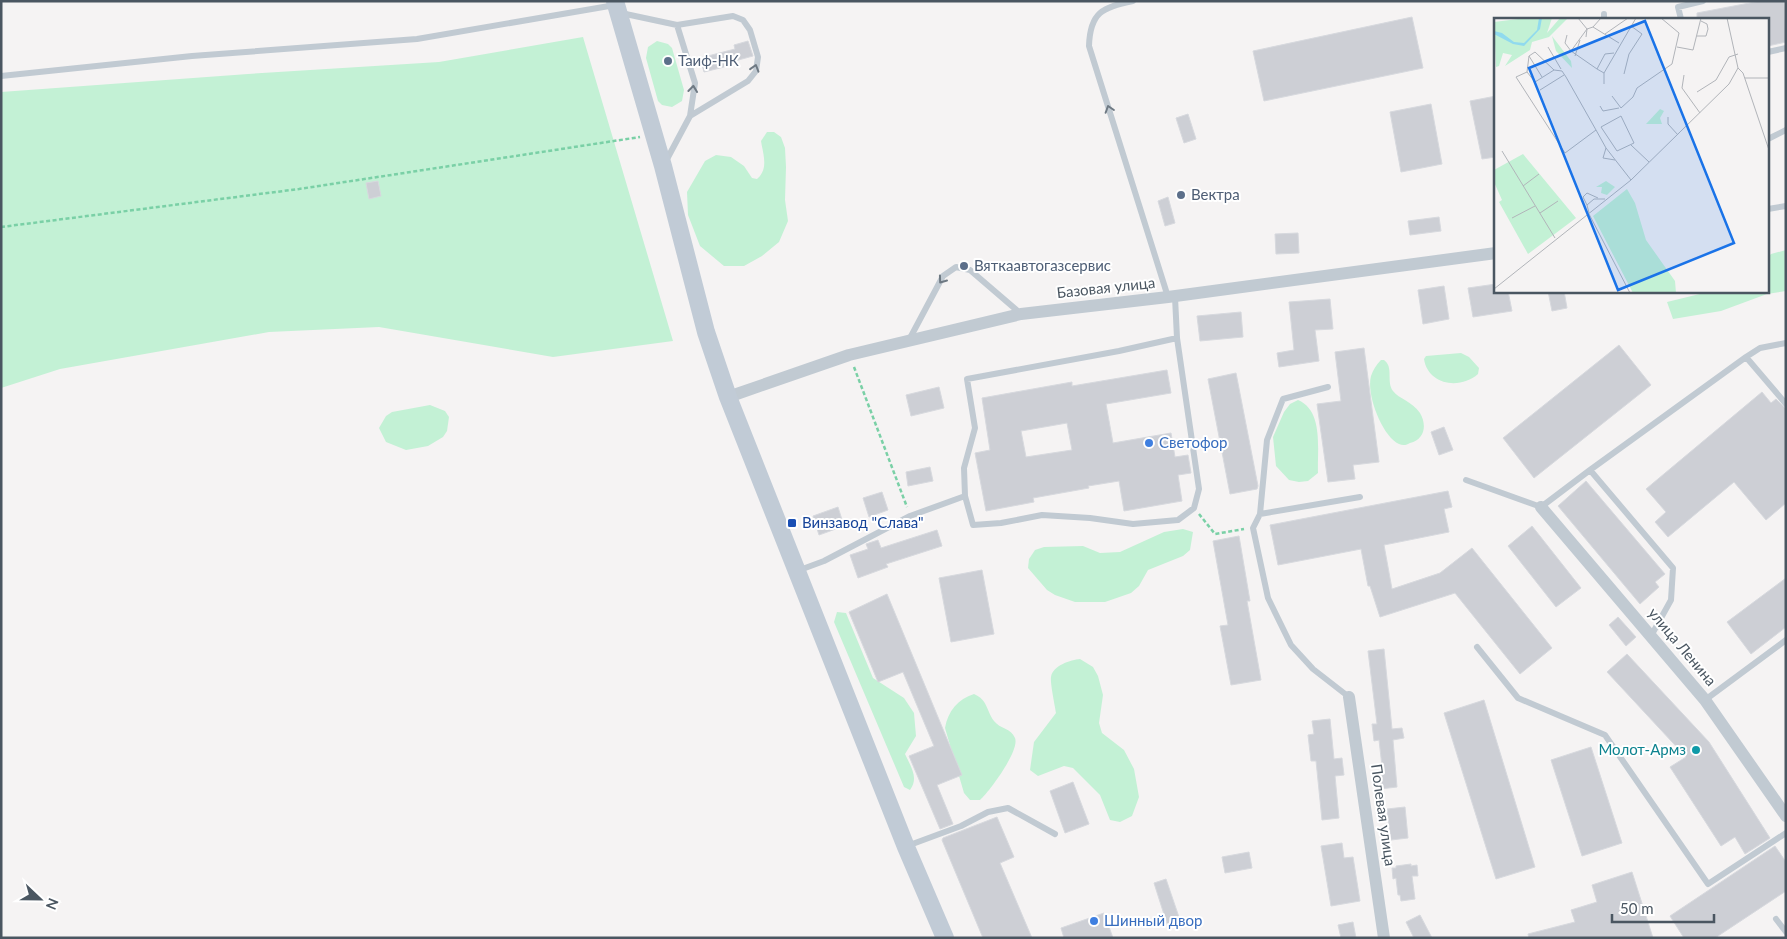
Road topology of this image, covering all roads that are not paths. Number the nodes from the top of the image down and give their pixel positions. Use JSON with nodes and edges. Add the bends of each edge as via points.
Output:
{"nodes":[{"id":1,"x":1133,"y":1,"type":"edge"},
{"id":2,"x":1703,"y":1,"type":"edge"},
{"id":3,"x":616,"y":6,"type":"edge"},
{"id":4,"x":1681,"y":18,"type":"edge"},
{"id":5,"x":677,"y":25,"type":"junction"},
{"id":6,"x":1786,"y":48,"type":"edge"},
{"id":7,"x":1770,"y":52,"type":"edge"},
{"id":8,"x":1,"y":76,"type":"edge"},
{"id":9,"x":690,"y":116,"type":"junction"},
{"id":10,"x":1786,"y":130,"type":"edge"},
{"id":11,"x":1770,"y":138,"type":"edge"},
{"id":12,"x":663,"y":166,"type":"junction"},
{"id":13,"x":1786,"y":206,"type":"edge"},
{"id":14,"x":1770,"y":209,"type":"edge"},
{"id":15,"x":1494,"y":253,"type":"edge"},
{"id":16,"x":1171,"y":297,"type":"junction"},
{"id":17,"x":1021,"y":314,"type":"junction"},
{"id":18,"x":1177,"y":338,"type":"junction"},
{"id":19,"x":909,"y":340,"type":"junction"},
{"id":20,"x":1786,"y":343,"type":"edge"},
{"id":21,"x":1746,"y":357,"type":"junction"},
{"id":22,"x":1328,"y":387,"type":"dead end"},
{"id":23,"x":728,"y":398,"type":"junction"},
{"id":24,"x":1786,"y":404,"type":"edge"},
{"id":25,"x":1590,"y":470,"type":"junction"},
{"id":26,"x":1466,"y":480,"type":"dead end"},
{"id":27,"x":964,"y":496,"type":"junction"},
{"id":28,"x":1360,"y":497,"type":"dead end"},
{"id":29,"x":1541,"y":507,"type":"junction"},
{"id":30,"x":1260,"y":514,"type":"junction"},
{"id":31,"x":797,"y":570,"type":"junction"},
{"id":32,"x":1651,"y":636,"type":"junction"},
{"id":33,"x":1786,"y":640,"type":"edge"},
{"id":34,"x":1477,"y":647,"type":"dead end"},
{"id":35,"x":1349,"y":697,"type":"joint"},
{"id":36,"x":1706,"y":700,"type":"junction"},
{"id":37,"x":1786,"y":816,"type":"edge"},
{"id":38,"x":1786,"y":833,"type":"edge"},
{"id":39,"x":1055,"y":834,"type":"dead end"},
{"id":40,"x":906,"y":846,"type":"junction"},
{"id":41,"x":1776,"y":919,"type":"dead end"},
{"id":42,"x":1786,"y":932,"type":"edge"},
{"id":43,"x":945,"y":938,"type":"edge"},
{"id":44,"x":1384,"y":938,"type":"edge"}],
"edges":[{"from":16,"to":1,"type":"lane","one_way":true,"via":[[1089,46],[1090,30],[1098,13]]},
{"from":2,"to":4,"type":"lane","via":[[1678,7]]},
{"from":3,"to":5,"type":"lane"},
{"from":3,"to":8,"type":"lane","via":[[417,39],[192,56]]},
{"from":3,"to":12,"type":"main road"},
{"from":9,"to":5,"type":"lane","one_way":true,"via":[[695,83]]},
{"from":9,"to":5,"type":"lane","one_way":true,"via":[[748,81],[756,71],[758,57],[750,30],[743,20],[733,16]]},
{"from":6,"to":7,"type":"lane"},
{"from":9,"to":12,"type":"lane"},
{"from":10,"to":11,"type":"lane"},
{"from":12,"to":23,"type":"main road","via":[[706,332]]},
{"from":13,"to":14,"type":"lane"},
{"from":15,"to":16,"type":"street","name":"Базовая улица"},
{"from":16,"to":17,"type":"street","name":"Базовая улица"},
{"from":16,"to":18,"type":"lane"},
{"from":17,"to":19,"type":"street","name":"Базовая улица"},
{"from":17,"to":19,"type":"lane","one_way":true,"via":[[970,270],[956,267],[943,276]]},
{"from":18,"to":27,"type":"lane","via":[[967,379],[975,428],[964,468]]},
{"from":18,"to":27,"type":"lane","via":[[1199,489],[1194,508],[1178,520],[1133,524],[1042,515],[973,525]]},
{"from":19,"to":23,"type":"street","name":"Базовая улица","via":[[849,355]]},
{"from":20,"to":21,"type":"lane","via":[[1760,348]]},
{"from":21,"to":24,"type":"lane"},
{"from":21,"to":25,"type":"lane"},
{"from":22,"to":30,"type":"lane","via":[[1283,399],[1268,440]]},
{"from":23,"to":31,"type":"main road"},
{"from":25,"to":29,"type":"lane"},
{"from":25,"to":32,"type":"lane","via":[[1673,568],[1671,600]]},
{"from":26,"to":29,"type":"lane"},
{"from":27,"to":31,"type":"lane","via":[[910,516],[824,561]]},
{"from":28,"to":30,"type":"lane"},
{"from":29,"to":32,"type":"street","name":"улица Ленина"},
{"from":30,"to":35,"type":"lane","via":[[1253,528],[1268,598],[1291,645]]},
{"from":31,"to":40,"type":"main road"},
{"from":32,"to":36,"type":"street","name":"улица Ленина"},
{"from":33,"to":36,"type":"lane"},
{"from":34,"to":38,"type":"lane","via":[[1518,698],[1605,735],[1708,884]]},
{"from":35,"to":44,"type":"street","name":"Полевая улица"},
{"from":36,"to":37,"type":"street","name":"улица Ленина"},
{"from":39,"to":40,"type":"lane","via":[[1008,808],[988,812],[961,826]]},
{"from":40,"to":43,"type":"main road"},
{"from":41,"to":42,"type":"lane"}]}
